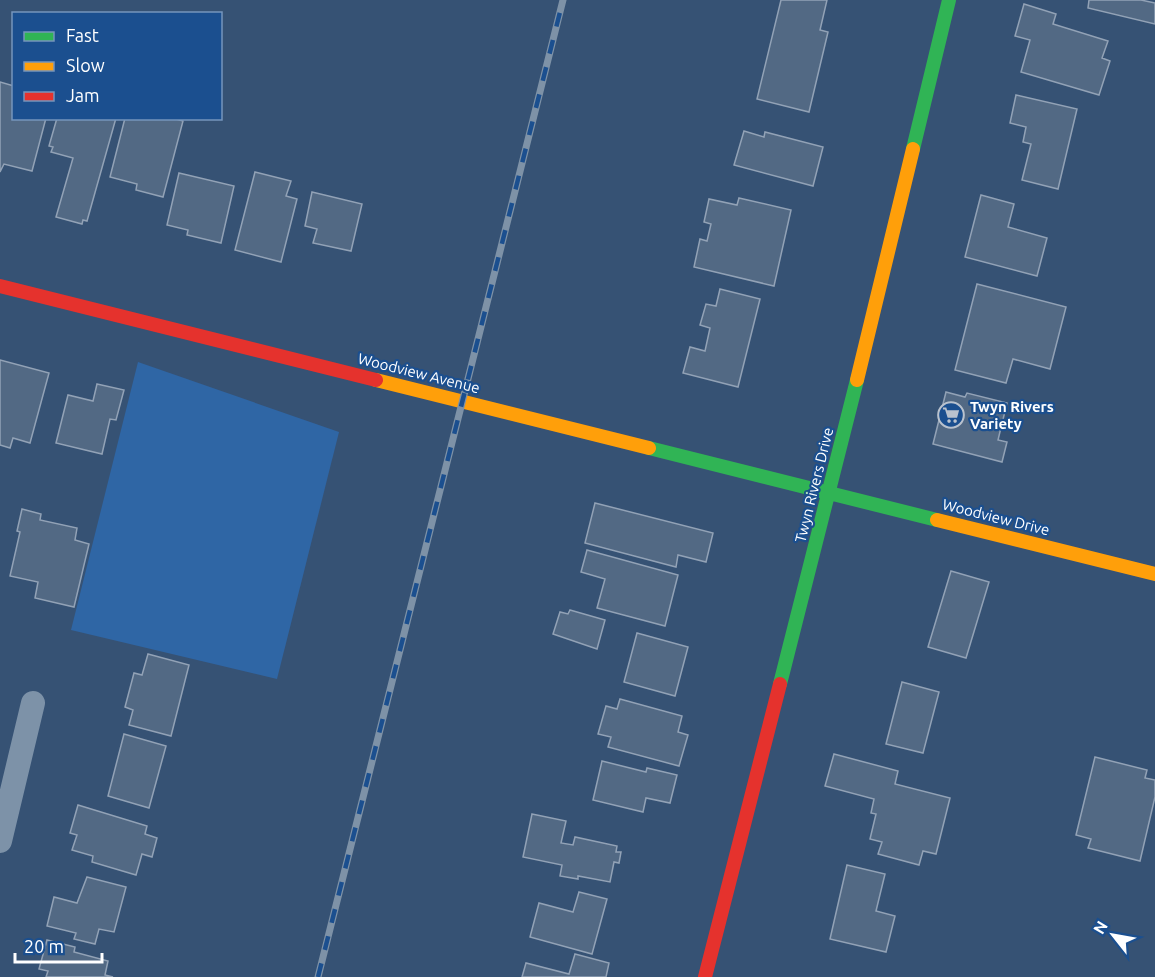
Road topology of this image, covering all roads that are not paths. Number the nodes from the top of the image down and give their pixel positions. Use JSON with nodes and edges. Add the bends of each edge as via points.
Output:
{"nodes":[{"id":1,"x":949,"y":0,"type":"edge"},
{"id":2,"x":0,"y":286,"type":"edge"},
{"id":3,"x":830,"y":491,"type":"junction"},
{"id":4,"x":1155,"y":574,"type":"edge"},
{"id":5,"x":33,"y":703,"type":"dead end"},
{"id":6,"x":0,"y":841,"type":"edge"},
{"id":7,"x":705,"y":977,"type":"edge"}],
"edges":[{"from":1,"to":3,"type":"street","name":"Twyn Rivers Drive"},
{"from":2,"to":3,"type":"street","name":"Woodview Avenue"},
{"from":3,"to":4,"type":"street","name":"Woodview Drive"},
{"from":3,"to":7,"type":"street","name":"Twyn Rivers Drive"},
{"from":5,"to":6,"type":"street"}]}
